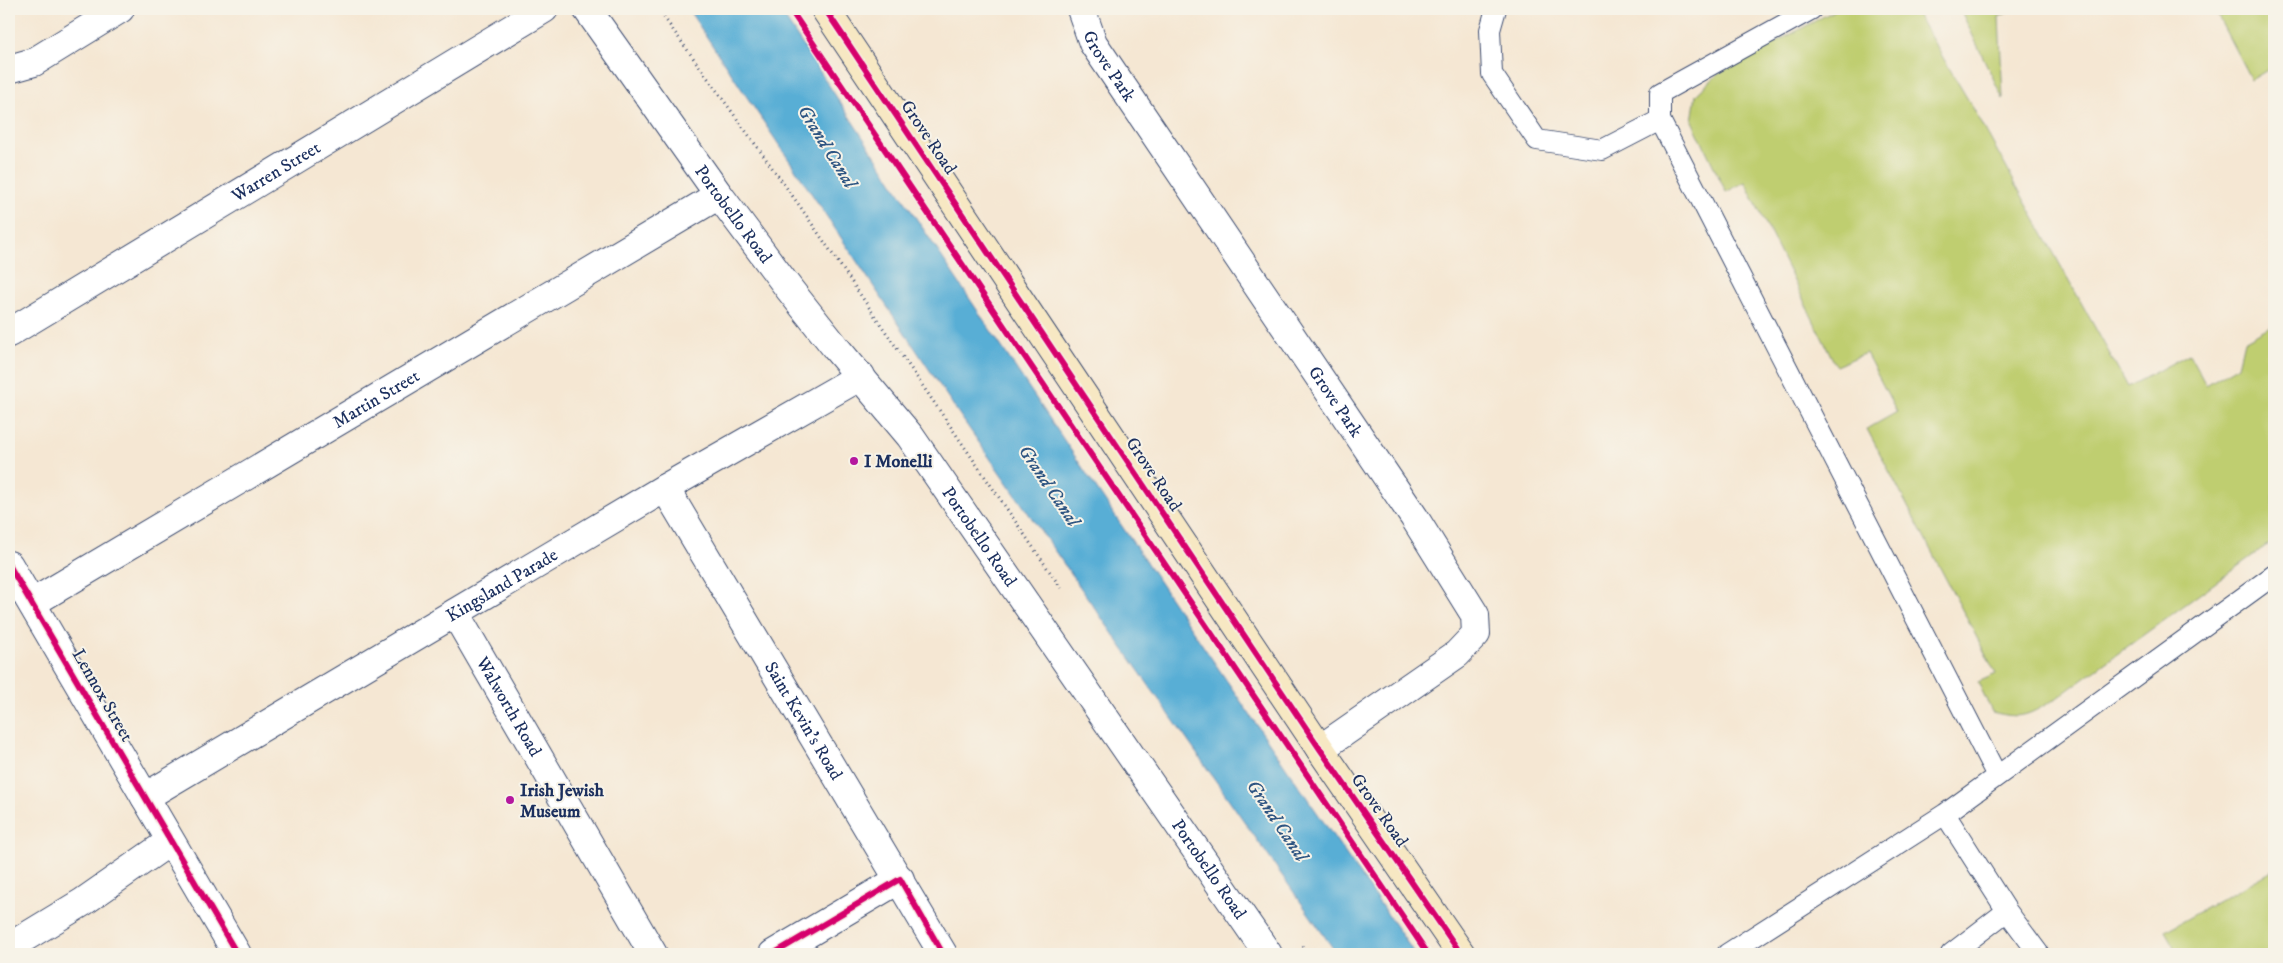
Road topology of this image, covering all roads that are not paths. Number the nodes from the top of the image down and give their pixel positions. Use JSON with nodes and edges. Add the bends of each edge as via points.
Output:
{"nodes":[{"id":1,"x":120,"y":9,"type":"edge"},
{"id":2,"x":544,"y":9,"type":"edge"},
{"id":3,"x":587,"y":9,"type":"edge"},
{"id":4,"x":825,"y":9,"type":"edge"},
{"id":5,"x":1081,"y":9,"type":"edge"},
{"id":6,"x":1496,"y":9,"type":"edge"},
{"id":7,"x":1812,"y":9,"type":"edge"},
{"id":8,"x":9,"y":69,"type":"edge"},
{"id":9,"x":1660,"y":120,"type":"junction"},
{"id":10,"x":718,"y":195,"type":"junction"},
{"id":11,"x":9,"y":333,"type":"edge"},
{"id":12,"x":861,"y":376,"type":"junction"},
{"id":13,"x":665,"y":488,"type":"junction"},
{"id":14,"x":9,"y":565,"type":"edge"},
{"id":15,"x":2274,"y":575,"type":"edge"},
{"id":16,"x":32,"y":602,"type":"junction"},
{"id":17,"x":455,"y":613,"type":"junction"},
{"id":18,"x":1320,"y":749,"type":"junction"},
{"id":19,"x":1997,"y":776,"type":"junction"},
{"id":20,"x":145,"y":797,"type":"junction"},
{"id":21,"x":1945,"y":814,"type":"junction"},
{"id":22,"x":170,"y":842,"type":"junction"},
{"id":23,"x":900,"y":879,"type":"junction"},
{"id":24,"x":2007,"y":911,"type":"junction"},
{"id":25,"x":9,"y":947,"type":"edge"},
{"id":26,"x":237,"y":954,"type":"edge"},
{"id":27,"x":653,"y":954,"type":"edge"},
{"id":28,"x":773,"y":954,"type":"edge"},
{"id":29,"x":943,"y":954,"type":"edge"},
{"id":30,"x":1268,"y":954,"type":"edge"},
{"id":31,"x":1461,"y":954,"type":"edge"},
{"id":32,"x":1727,"y":954,"type":"edge"},
{"id":33,"x":1951,"y":954,"type":"edge"},
{"id":34,"x":2039,"y":954,"type":"edge"}],
"edges":[{"from":1,"to":8,"type":"street","via":[[34,62]]},
{"from":2,"to":11,"type":"street","name":"Warren Street"},
{"from":3,"to":10,"type":"street","name":"Portobello Road"},
{"from":4,"to":18,"type":"main road","name":"Grove Road"},
{"from":5,"to":18,"type":"street","name":"Grove Park","via":[[1093,43],[1408,508],[1475,615],[1476,634],[1458,654]]},
{"from":6,"to":9,"type":"lane","via":[[1490,30],[1492,74],[1537,140],[1602,150]]},
{"from":7,"to":9,"type":"lane","via":[[1660,93]]},
{"from":9,"to":19,"type":"lane"},
{"from":10,"to":12,"type":"street","name":"Portobello Road"},
{"from":10,"to":16,"type":"street","name":"Martin Street"},
{"from":12,"to":13,"type":"street","name":"Kingsland Parade"},
{"from":12,"to":30,"type":"street","name":"Portobello Road","via":[[910,436]]},
{"from":13,"to":17,"type":"street","name":"Kingsland Parade"},
{"from":13,"to":23,"type":"street","name":"Saint Kevin's Road"},
{"from":14,"to":16,"type":"street","name":"Lennox Street"},
{"from":15,"to":19,"type":"lane"},
{"from":16,"to":20,"type":"street","name":"Lennox Street"},
{"from":17,"to":20,"type":"street","name":"Kingsland Parade"},
{"from":17,"to":27,"type":"street","name":"Walworth Road"},
{"from":18,"to":31,"type":"main road","name":"Grove Road"},
{"from":19,"to":21,"type":"lane"},
{"from":20,"to":22,"type":"street","name":"Lennox Street"},
{"from":21,"to":24,"type":"lane"},
{"from":21,"to":32,"type":"lane"},
{"from":22,"to":25,"type":"street","via":[[84,902]]},
{"from":22,"to":26,"type":"street","name":"Lennox Street"},
{"from":23,"to":28,"type":"street"},
{"from":23,"to":29,"type":"street","name":"Saint Kevin's Road"},
{"from":24,"to":33,"type":"lane"},
{"from":24,"to":34,"type":"lane"}]}
